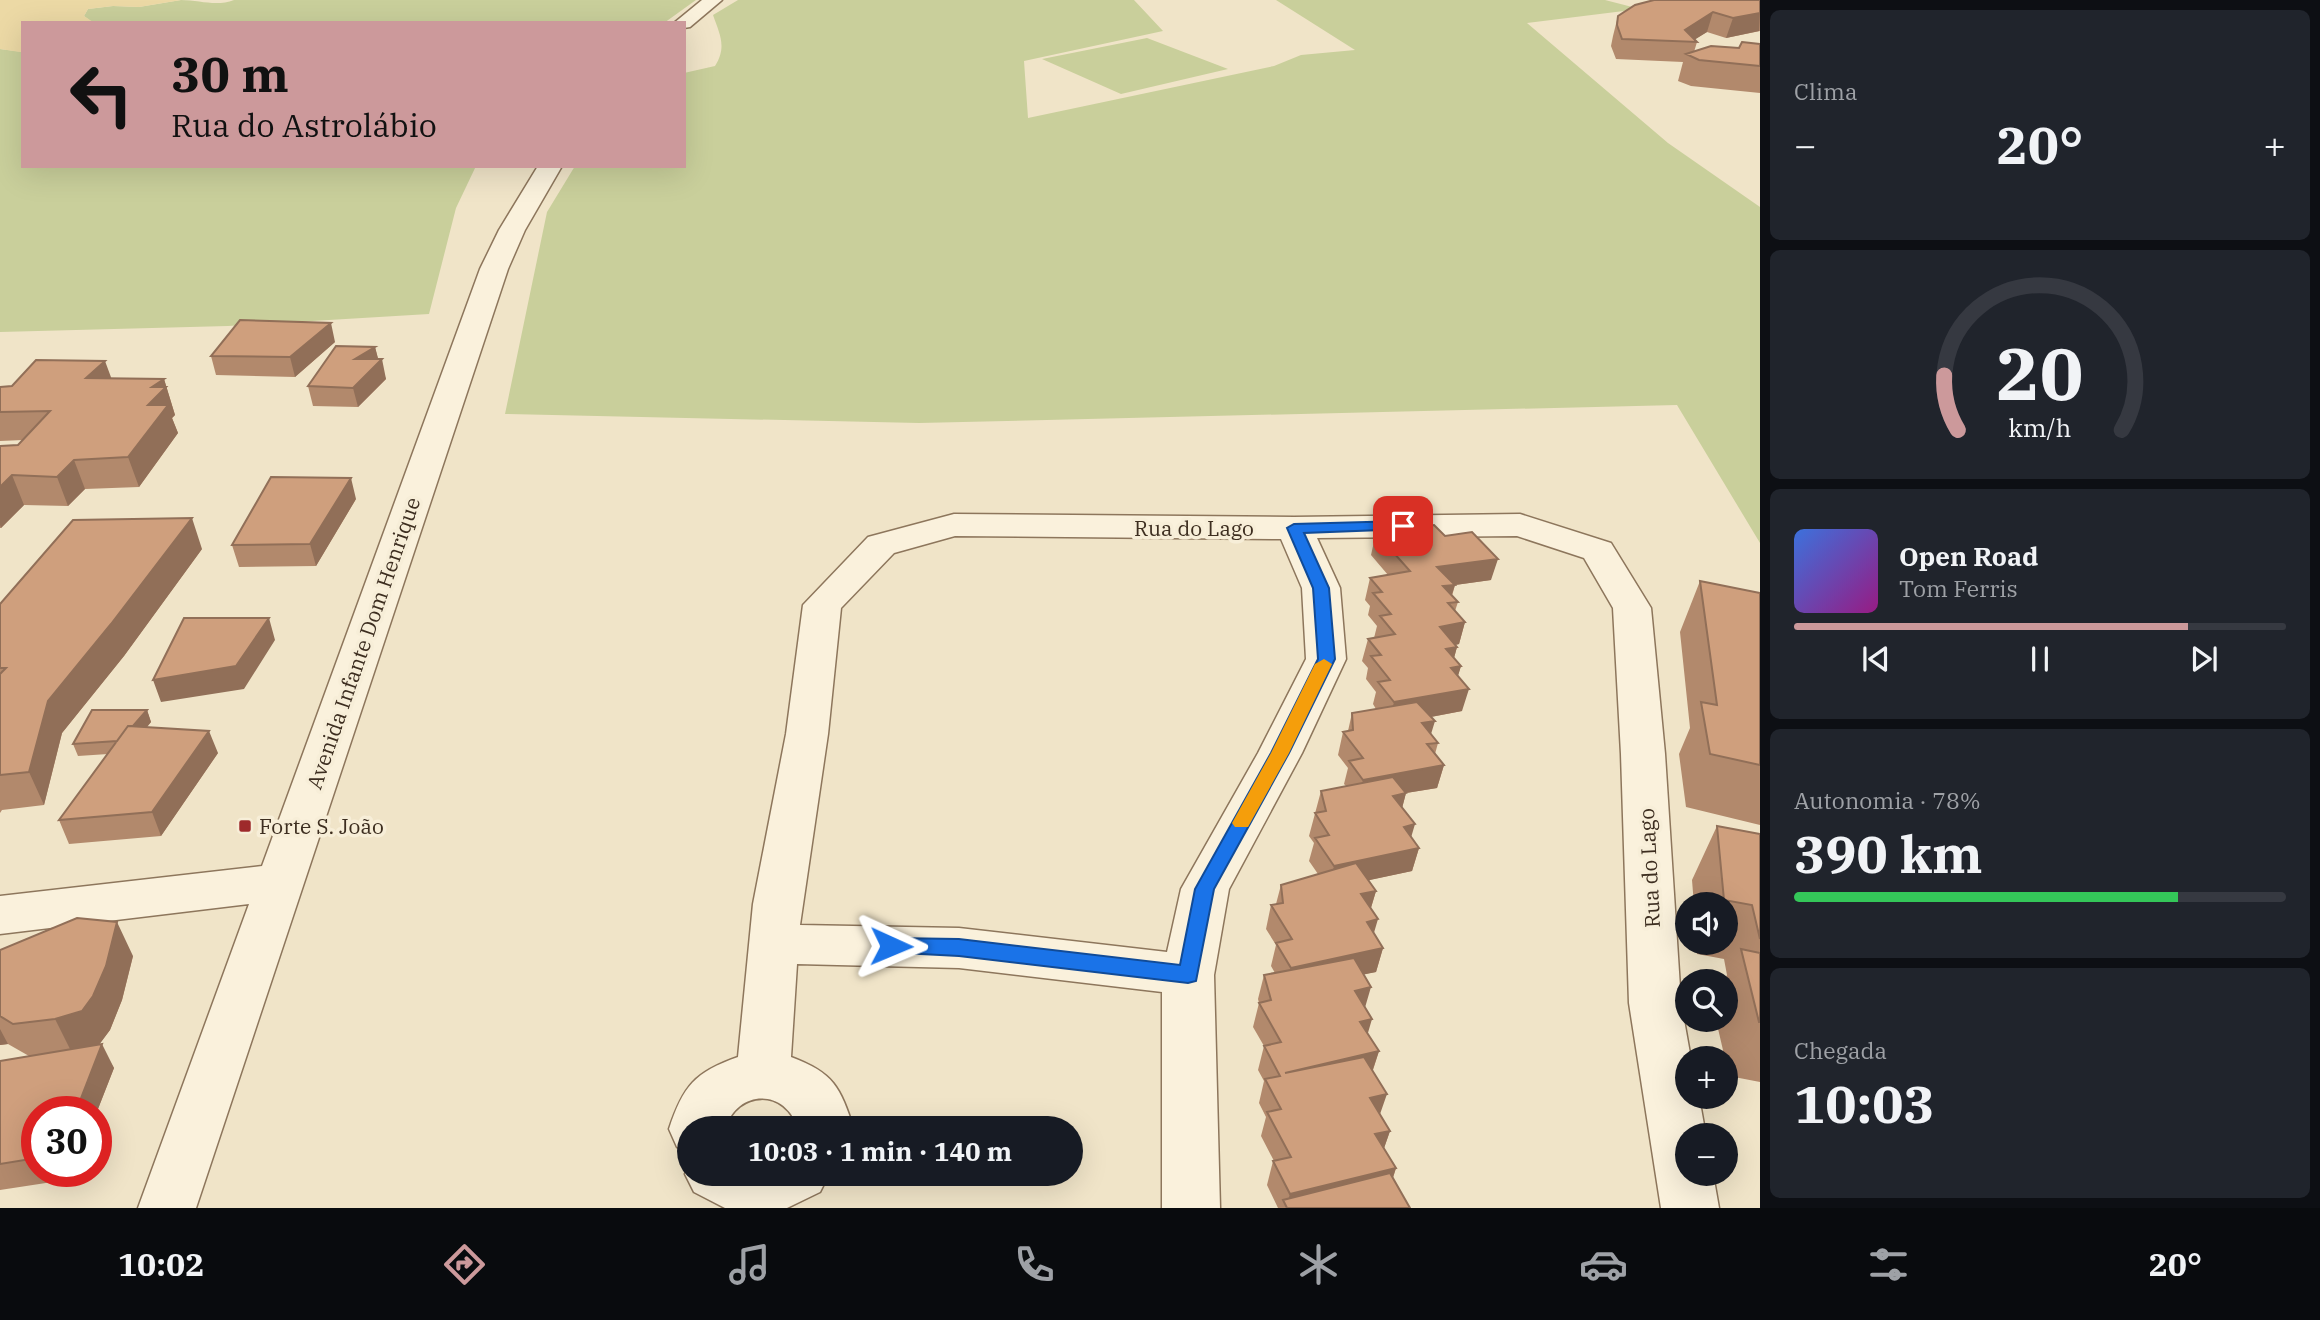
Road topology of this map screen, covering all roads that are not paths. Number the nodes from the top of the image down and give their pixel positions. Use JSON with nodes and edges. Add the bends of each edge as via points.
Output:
{"nodes":[{"id":1,"x":713,"y":0,"type":"edge"},
{"id":2,"x":686,"y":21,"type":"edge"},
{"id":3,"x":549,"y":168,"type":"edge"},
{"id":4,"x":1294,"y":528,"type":"junction"},
{"id":5,"x":279,"y":881,"type":"junction"},
{"id":6,"x":0,"y":915,"type":"edge"},
{"id":7,"x":774,"y":944,"type":"junction"},
{"id":8,"x":1188,"y":975,"type":"junction"},
{"id":9,"x":763,"y":1075,"type":"junction"},
{"id":10,"x":700,"y":1116,"type":"edge"},
{"id":11,"x":824,"y":1116,"type":"edge"},
{"id":12,"x":735,"y":1186,"type":"edge"},
{"id":13,"x":778,"y":1186,"type":"edge"},
{"id":14,"x":167,"y":1208,"type":"edge"},
{"id":15,"x":1191,"y":1208,"type":"edge"},
{"id":16,"x":1690,"y":1208,"type":"edge"}],
"edges":[{"from":1,"to":2,"type":"street"},
{"from":3,"to":5,"type":"street","name":"Avenida Infante Dom Henrique","via":[[494,269]]},
{"from":4,"to":7,"type":"street","name":"Rua do Lago","via":[[954,526],[881,545],[822,606]]},
{"from":4,"to":8,"type":"street","via":[[1321,588],[1326,659],[1205,889]]},
{"from":4,"to":16,"type":"street","name":"Rua do Lago","via":[[1520,525],[1598,551],[1632,608],[1655,1003]]},
{"from":5,"to":6,"type":"street"},
{"from":5,"to":14,"type":"street","name":"Avenida Infante Dom Henrique"},
{"from":7,"to":8,"type":"street","via":[[959,947]]},
{"from":7,"to":9,"type":"street","name":"Rua do Lago"},
{"from":8,"to":15,"type":"street"},
{"from":9,"to":10,"type":"street","via":[[724,1086]]},
{"from":9,"to":11,"type":"street","via":[[799,1083],[812,1093]]},
{"from":12,"to":13,"type":"street","via":[[760,1190]]}]}
